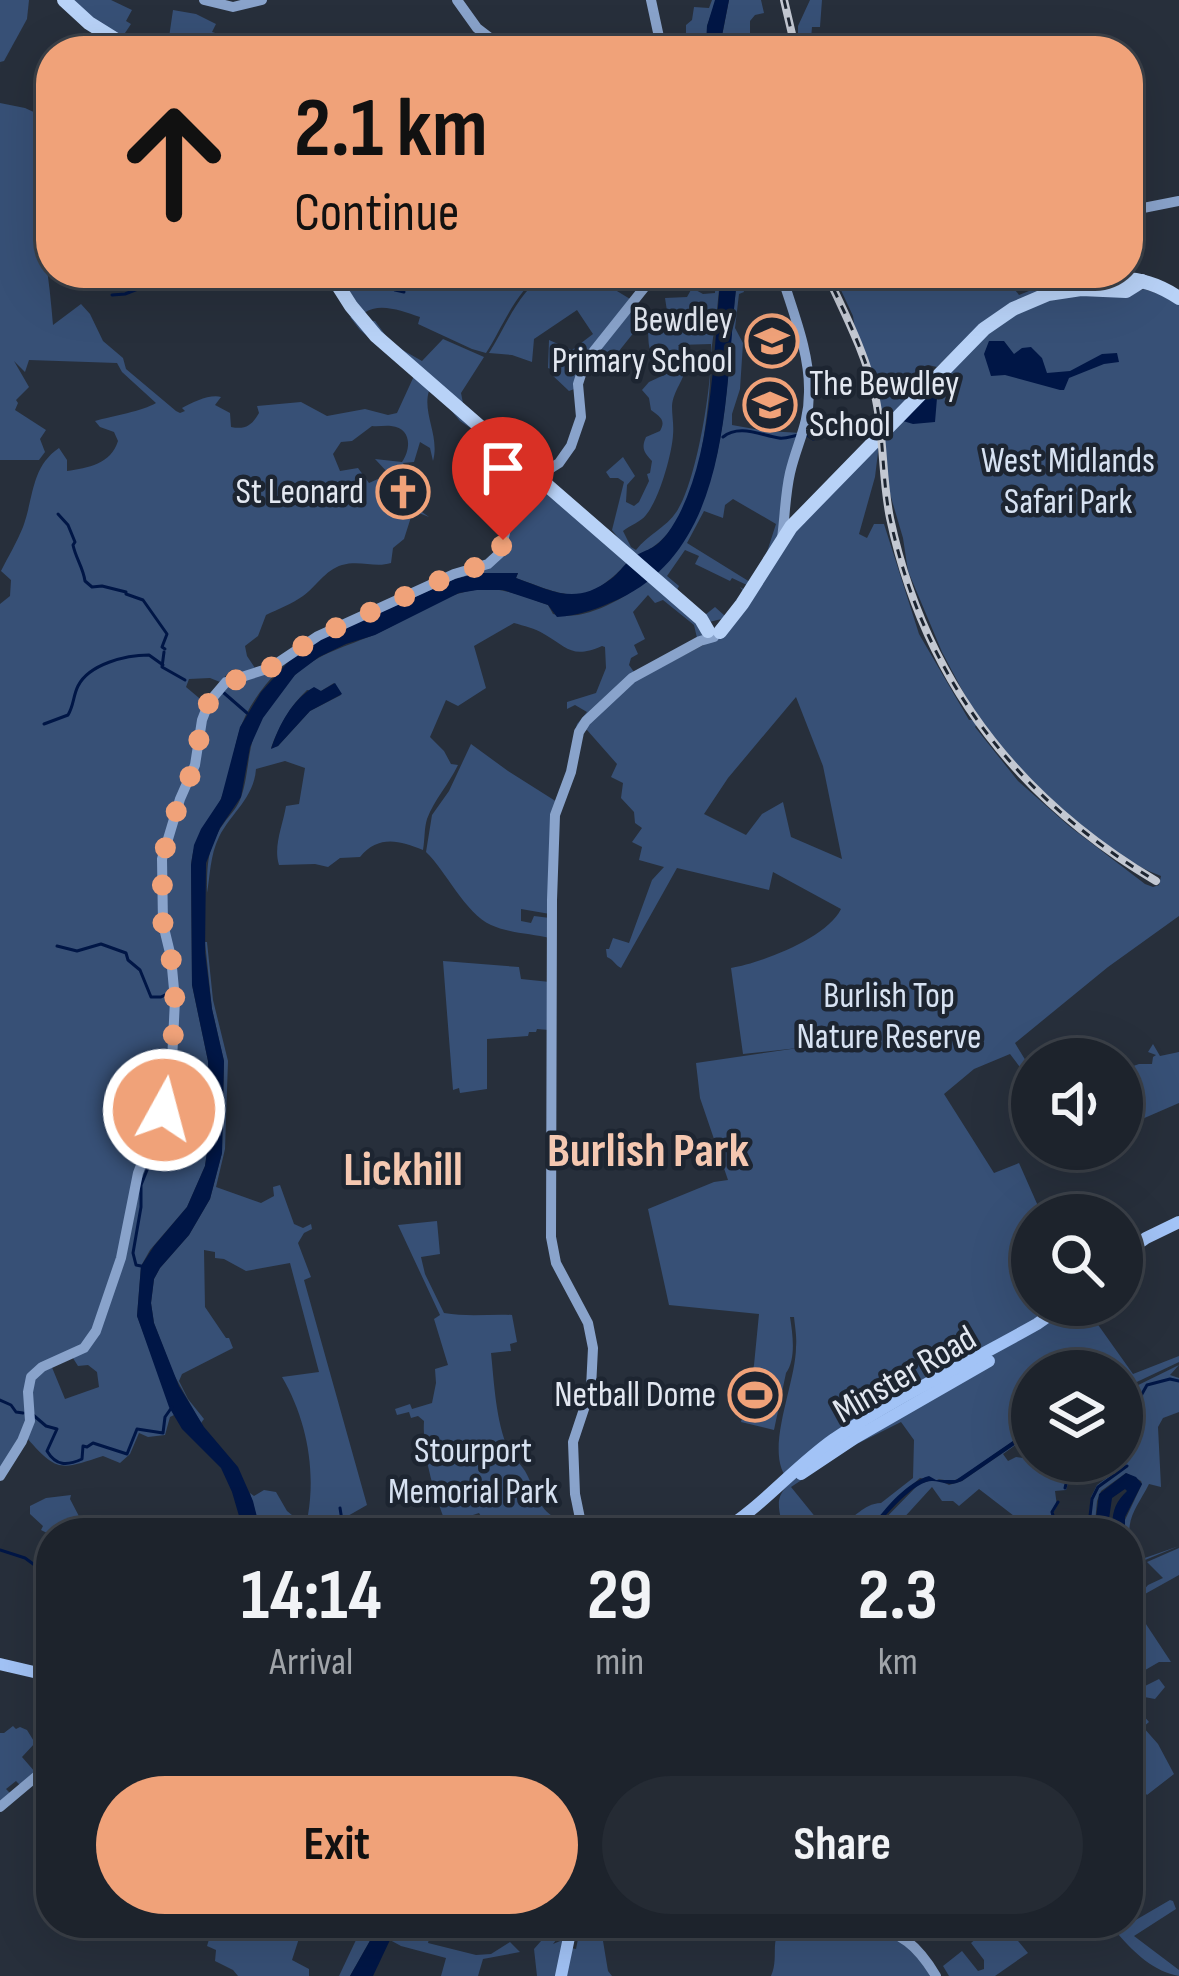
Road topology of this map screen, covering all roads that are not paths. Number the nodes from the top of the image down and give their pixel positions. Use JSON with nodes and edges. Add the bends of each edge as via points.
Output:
{"nodes":[{"id":1,"x":64,"y":0,"type":"edge"},
{"id":2,"x":205,"y":0,"type":"edge"},
{"id":3,"x":262,"y":0,"type":"edge"},
{"id":4,"x":457,"y":0,"type":"edge"},
{"id":5,"x":651,"y":0,"type":"edge"},
{"id":6,"x":110,"y":36,"type":"edge"},
{"id":7,"x":488,"y":36,"type":"edge"},
{"id":8,"x":659,"y":36,"type":"edge"},
{"id":9,"x":1179,"y":201,"type":"edge"},
{"id":10,"x":1143,"y":208,"type":"edge"},
{"id":11,"x":1143,"y":283,"type":"edge"},
{"id":12,"x":340,"y":288,"type":"edge"},
{"id":13,"x":644,"y":288,"type":"edge"},
{"id":14,"x":785,"y":288,"type":"edge"},
{"id":15,"x":1086,"y":288,"type":"edge"},
{"id":16,"x":1179,"y":298,"type":"edge"},
{"id":17,"x":786,"y":527,"type":"junction"},
{"id":18,"x":710,"y":630,"type":"junction"},
{"id":19,"x":1179,"y":1222,"type":"edge"},
{"id":20,"x":1143,"y":1244,"type":"edge"},
{"id":21,"x":1033,"y":1326,"type":"edge"},
{"id":22,"x":1045,"y":1326,"type":"edge"},
{"id":23,"x":0,"y":1476,"type":"edge"},
{"id":24,"x":764,"y":1498,"type":"junction"},
{"id":25,"x":581,"y":1518,"type":"edge"},
{"id":26,"x":741,"y":1518,"type":"edge"},
{"id":27,"x":0,"y":1664,"type":"edge"},
{"id":28,"x":36,"y":1672,"type":"edge"},
{"id":29,"x":36,"y":1777,"type":"edge"},
{"id":30,"x":0,"y":1808,"type":"edge"},
{"id":31,"x":569,"y":1938,"type":"edge"},
{"id":32,"x":905,"y":1938,"type":"edge"},
{"id":33,"x":561,"y":1976,"type":"edge"},
{"id":34,"x":936,"y":1976,"type":"edge"}],
"edges":[{"from":1,"to":6,"type":"highway"},
{"from":2,"to":3,"type":"main road","via":[[233,8]]},
{"from":4,"to":7,"type":"main road"},
{"from":5,"to":8,"type":"main road"},
{"from":9,"to":10,"type":"main road"},
{"from":11,"to":16,"type":"highway"},
{"from":12,"to":18,"type":"highway","via":[[376,336]]},
{"from":13,"to":23,"type":"main road","via":[[585,362],[581,417],[568,452],[514,497],[497,558],[318,636],[270,668],[226,682],[209,702],[162,859],[175,1000],[166,1101],[96,1331],[84,1348],[34,1374],[31,1414]]},
{"from":14,"to":17,"type":"main road","via":[[809,388]]},
{"from":15,"to":17,"type":"highway","via":[[998,318]]},
{"from":17,"to":18,"type":"highway","via":[[744,601]]},
{"from":18,"to":25,"type":"main road","via":[[628,680],[583,725],[555,815],[551,1230],[554,1259],[593,1348],[591,1388],[573,1442]]},
{"from":19,"to":20,"type":"main road"},
{"from":21,"to":24,"type":"main road","name":"Minster Road","via":[[841,1435]]},
{"from":22,"to":24,"type":"main road","name":"Minster Road"},
{"from":24,"to":26,"type":"main road","name":"Minster Road"},
{"from":27,"to":28,"type":"main road"},
{"from":29,"to":30,"type":"main road"},
{"from":31,"to":33,"type":"main road"},
{"from":32,"to":34,"type":"main road"}]}
